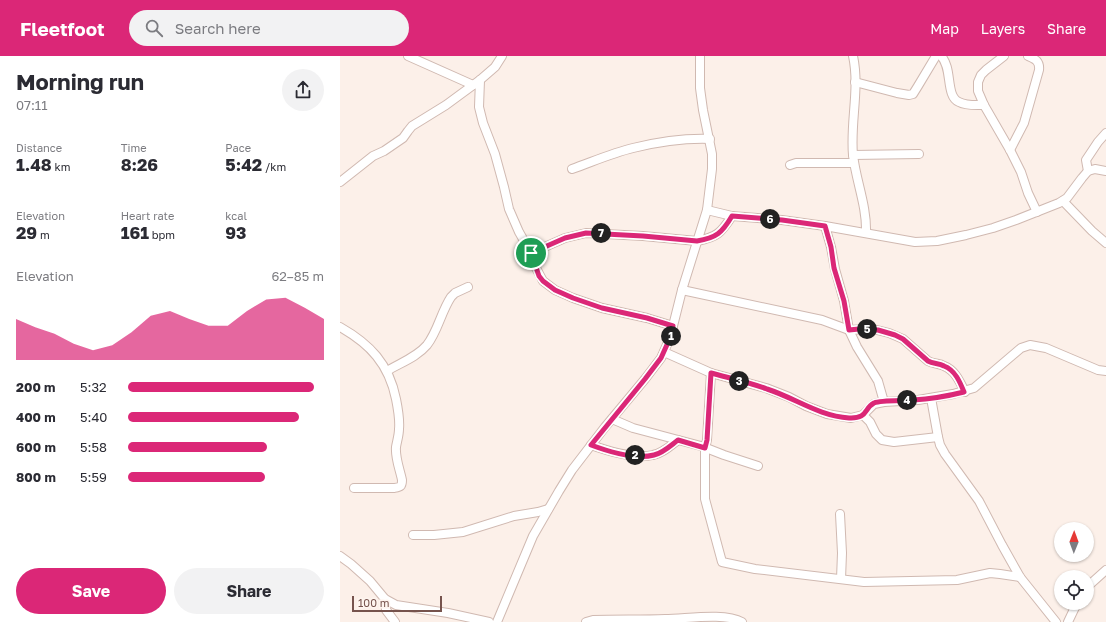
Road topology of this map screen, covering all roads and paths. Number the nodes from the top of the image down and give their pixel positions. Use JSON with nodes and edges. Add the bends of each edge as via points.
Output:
{"nodes":[{"id":1,"x":408,"y":56,"type":"edge"},
{"id":2,"x":502,"y":56,"type":"edge"},
{"id":3,"x":700,"y":56,"type":"edge"},
{"id":4,"x":853,"y":56,"type":"edge"},
{"id":5,"x":941,"y":56,"type":"edge"},
{"id":6,"x":1004,"y":56,"type":"edge"},
{"id":7,"x":1028,"y":56,"type":"edge"},
{"id":8,"x":856,"y":82,"type":"junction"},
{"id":9,"x":477,"y":83,"type":"junction"},
{"id":10,"x":984,"y":105,"type":"junction"},
{"id":11,"x":1106,"y":132,"type":"edge"},
{"id":12,"x":710,"y":139,"type":"junction"},
{"id":13,"x":1010,"y":150,"type":"junction"},
{"id":14,"x":919,"y":154,"type":"dead end"},
{"id":15,"x":854,"y":159,"type":"junction"},
{"id":16,"x":790,"y":165,"type":"dead end"},
{"id":17,"x":572,"y":169,"type":"dead end"},
{"id":18,"x":1088,"y":171,"type":"junction"},
{"id":19,"x":1106,"y":171,"type":"edge"},
{"id":20,"x":340,"y":182,"type":"edge"},
{"id":21,"x":1063,"y":201,"type":"junction"},
{"id":22,"x":707,"y":210,"type":"junction"},
{"id":23,"x":1037,"y":212,"type":"junction"},
{"id":24,"x":732,"y":216,"type":"junction"},
{"id":25,"x":825,"y":226,"type":"junction"},
{"id":26,"x":866,"y":233,"type":"junction"},
{"id":27,"x":697,"y":241,"type":"junction"},
{"id":28,"x":1106,"y":242,"type":"edge"},
{"id":29,"x":531,"y":253,"type":"junction"},
{"id":30,"x":468,"y":287,"type":"dead end"},
{"id":31,"x":682,"y":290,"type":"junction"},
{"id":32,"x":673,"y":326,"type":"junction"},
{"id":33,"x":340,"y":328,"type":"edge"},
{"id":34,"x":849,"y":330,"type":"junction"},
{"id":35,"x":664,"y":352,"type":"junction"},
{"id":36,"x":387,"y":370,"type":"junction"},
{"id":37,"x":1106,"y":371,"type":"edge"},
{"id":38,"x":711,"y":373,"type":"junction"},
{"id":39,"x":964,"y":392,"type":"junction"},
{"id":40,"x":931,"y":398,"type":"junction"},
{"id":41,"x":884,"y":402,"type":"junction"},
{"id":42,"x":863,"y":415,"type":"junction"},
{"id":43,"x":612,"y":419,"type":"junction"},
{"id":44,"x":938,"y":438,"type":"junction"},
{"id":45,"x":678,"y":440,"type":"junction"},
{"id":46,"x":591,"y":445,"type":"junction"},
{"id":47,"x":705,"y":448,"type":"junction"},
{"id":48,"x":758,"y":466,"type":"dead end"},
{"id":49,"x":354,"y":488,"type":"dead end"},
{"id":50,"x":548,"y":509,"type":"junction"},
{"id":51,"x":840,"y":514,"type":"dead end"},
{"id":52,"x":413,"y":534,"type":"dead end"},
{"id":53,"x":340,"y":556,"type":"edge"},
{"id":54,"x":1106,"y":570,"type":"edge"},
{"id":55,"x":1020,"y":577,"type":"junction"},
{"id":56,"x":841,"y":579,"type":"junction"},
{"id":57,"x":1094,"y":581,"type":"edge"},
{"id":58,"x":386,"y":599,"type":"junction"},
{"id":59,"x":1074,"y":610,"type":"edge"},
{"id":60,"x":646,"y":621,"type":"edge"},
{"id":61,"x":395,"y":622,"type":"edge"},
{"id":62,"x":489,"y":622,"type":"edge"},
{"id":63,"x":497,"y":622,"type":"edge"},
{"id":64,"x":586,"y":622,"type":"edge"},
{"id":65,"x":742,"y":622,"type":"edge"},
{"id":66,"x":1056,"y":622,"type":"edge"},
{"id":67,"x":1068,"y":622,"type":"edge"}],
"edges":[{"from":1,"to":9,"type":"street"},
{"from":2,"to":9,"type":"street","via":[[495,67]]},
{"from":3,"to":12,"type":"street","via":[[700,88]]},
{"from":4,"to":8,"type":"street"},
{"from":5,"to":8,"type":"street","via":[[912,94],[897,93]]},
{"from":5,"to":10,"type":"street","via":[[948,70],[955,100]]},
{"from":6,"to":10,"type":"street","via":[[979,79],[978,91]]},
{"from":7,"to":13,"type":"street","via":[[1040,65],[1024,123]]},
{"from":8,"to":15,"type":"street","via":[[852,132]]},
{"from":9,"to":20,"type":"street","via":[[412,126],[403,138],[373,156]]},
{"from":9,"to":29,"type":"street","via":[[479,107],[495,154],[508,209]]},
{"from":10,"to":13,"type":"street"},
{"from":11,"to":18,"type":"street","via":[[1086,160]]},
{"from":12,"to":17,"type":"street","via":[[685,139],[632,148]]},
{"from":12,"to":22,"type":"street","via":[[712,169]]},
{"from":13,"to":23,"type":"street"},
{"from":14,"to":15,"type":"street"},
{"from":15,"to":16,"type":"street"},
{"from":15,"to":26,"type":"street","via":[[866,214]]},
{"from":18,"to":19,"type":"street"},
{"from":18,"to":21,"type":"street"},
{"from":21,"to":23,"type":"street"},
{"from":21,"to":28,"type":"street"},
{"from":22,"to":24,"type":"street"},
{"from":22,"to":27,"type":"street"},
{"from":23,"to":26,"type":"street","via":[[966,235],[937,241],[915,242]]},
{"from":24,"to":25,"type":"street"},
{"from":24,"to":27,"type":"street","via":[[721,232]]},
{"from":25,"to":26,"type":"street"},
{"from":25,"to":34,"type":"street"},
{"from":27,"to":29,"type":"street","via":[[586,233],[565,238]]},
{"from":27,"to":31,"type":"street"},
{"from":29,"to":32,"type":"street","via":[[539,276],[555,290],[602,308]]},
{"from":30,"to":36,"type":"street","via":[[451,297],[426,346]]},
{"from":31,"to":32,"type":"street"},
{"from":31,"to":34,"type":"street","via":[[822,320]]},
{"from":32,"to":35,"type":"street"},
{"from":33,"to":36,"type":"street","via":[[364,343]]},
{"from":34,"to":39,"type":"street","via":[[878,330],[900,338],[928,361],[953,372]]},
{"from":34,"to":41,"type":"street","via":[[878,381]]},
{"from":35,"to":38,"type":"street"},
{"from":35,"to":43,"type":"street"},
{"from":36,"to":49,"type":"street","via":[[398,405],[396,453],[402,485],[394,488]]},
{"from":37,"to":39,"type":"street","via":[[1046,348],[1030,345],[1021,348],[974,388]]},
{"from":38,"to":42,"type":"street","via":[[766,388],[827,414],[851,418]]},
{"from":38,"to":47,"type":"street"},
{"from":39,"to":40,"type":"street"},
{"from":40,"to":41,"type":"street"},
{"from":40,"to":44,"type":"street"},
{"from":41,"to":42,"type":"street","via":[[874,404]]},
{"from":42,"to":44,"type":"street","via":[[876,434],[887,442]]},
{"from":43,"to":45,"type":"street","via":[[633,428]]},
{"from":43,"to":46,"type":"street"},
{"from":44,"to":55,"type":"street","via":[[945,454],[980,502]]},
{"from":45,"to":46,"type":"street","via":[[652,456],[616,453]]},
{"from":45,"to":47,"type":"street"},
{"from":46,"to":50,"type":"street"},
{"from":47,"to":48,"type":"street"},
{"from":47,"to":56,"type":"street","via":[[705,499],[722,562],[755,569]]},
{"from":50,"to":52,"type":"street","via":[[514,516],[463,532]]},
{"from":50,"to":63,"type":"street","via":[[533,536]]},
{"from":51,"to":56,"type":"street"},
{"from":53,"to":58,"type":"street","via":[[370,581]]},
{"from":54,"to":57,"type":"street"},
{"from":55,"to":56,"type":"street","via":[[990,573],[957,580],[864,582]]},
{"from":55,"to":66,"type":"street"},
{"from":58,"to":61,"type":"street","via":[[386,610]]},
{"from":58,"to":62,"type":"street","via":[[396,605]]},
{"from":59,"to":67,"type":"street"},
{"from":60,"to":64,"type":"street"},
{"from":60,"to":65,"type":"street","via":[[710,617]]}]}
